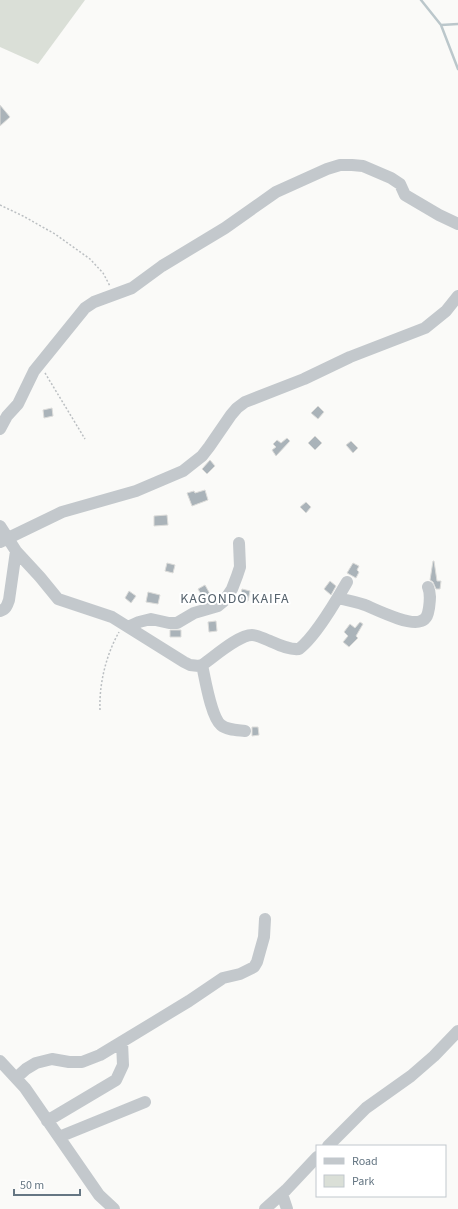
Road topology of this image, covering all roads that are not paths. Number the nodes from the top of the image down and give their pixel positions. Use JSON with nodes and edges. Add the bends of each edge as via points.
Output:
{"nodes":[{"id":1,"x":458,"y":224,"type":"edge"},
{"id":2,"x":458,"y":296,"type":"edge"},
{"id":3,"x":3,"y":418,"type":"edge"},
{"id":4,"x":0,"y":429,"type":"edge"},
{"id":5,"x":0,"y":526,"type":"edge"},
{"id":6,"x":4,"y":541,"type":"edge"},
{"id":7,"x":239,"y":543,"type":"dead end"},
{"id":8,"x":16,"y":551,"type":"junction"},
{"id":9,"x":347,"y":582,"type":"dead end"},
{"id":10,"x":428,"y":587,"type":"dead end"},
{"id":11,"x":338,"y":598,"type":"junction"},
{"id":12,"x":0,"y":611,"type":"edge"},
{"id":13,"x":126,"y":625,"type":"junction"},
{"id":14,"x":202,"y":665,"type":"junction"},
{"id":15,"x":245,"y":731,"type":"dead end"},
{"id":16,"x":265,"y":919,"type":"dead end"},
{"id":17,"x":458,"y":1031,"type":"edge"},
{"id":18,"x":122,"y":1042,"type":"junction"},
{"id":19,"x":0,"y":1061,"type":"edge"},
{"id":20,"x":16,"y":1078,"type":"junction"},
{"id":21,"x":145,"y":1102,"type":"dead end"},
{"id":22,"x":47,"y":1121,"type":"junction"},
{"id":23,"x":59,"y":1137,"type":"junction"},
{"id":24,"x":329,"y":1145,"type":"edge"},
{"id":25,"x":316,"y":1158,"type":"edge"},
{"id":26,"x":282,"y":1194,"type":"junction"},
{"id":27,"x":114,"y":1209,"type":"edge"},
{"id":28,"x":265,"y":1209,"type":"edge"},
{"id":29,"x":287,"y":1209,"type":"edge"}],
"edges":[{"from":1,"to":3,"type":"street","via":[[439,216],[405,195],[400,184],[392,178],[363,166],[340,165],[327,170],[276,192],[132,288],[85,308],[34,371],[18,404]]},
{"from":2,"to":6,"type":"street","via":[[446,311],[425,328],[350,357],[304,380],[245,402],[231,415],[202,456],[183,471],[136,491],[62,512]]},
{"from":3,"to":4,"type":"street"},
{"from":5,"to":6,"type":"street"},
{"from":6,"to":8,"type":"street"},
{"from":7,"to":13,"type":"street","via":[[240,567],[237,576],[232,589],[218,606],[194,613],[178,623],[151,619]]},
{"from":8,"to":12,"type":"street","via":[[9,600],[4,610]]},
{"from":8,"to":13,"type":"street","via":[[58,598],[112,617]]},
{"from":9,"to":11,"type":"street"},
{"from":10,"to":11,"type":"street","via":[[430,598],[427,615],[422,621],[417,622]]},
{"from":11,"to":14,"type":"street","via":[[309,640],[299,649],[290,649],[258,636],[245,636]]},
{"from":13,"to":14,"type":"street","via":[[184,662]]},
{"from":14,"to":15,"type":"street","via":[[218,722],[222,726]]},
{"from":16,"to":18,"type":"street","via":[[264,937],[254,967],[223,978]]},
{"from":17,"to":24,"type":"street","via":[[411,1076],[366,1108]]},
{"from":18,"to":20,"type":"street","via":[[82,1062],[52,1059],[36,1063]]},
{"from":18,"to":22,"type":"street","via":[[123,1065],[116,1080]]},
{"from":19,"to":20,"type":"street"},
{"from":20,"to":22,"type":"street"},
{"from":21,"to":23,"type":"street"},
{"from":22,"to":23,"type":"street"},
{"from":23,"to":27,"type":"street","via":[[99,1195]]},
{"from":25,"to":26,"type":"street"},
{"from":26,"to":28,"type":"street"},
{"from":26,"to":29,"type":"street"}]}
